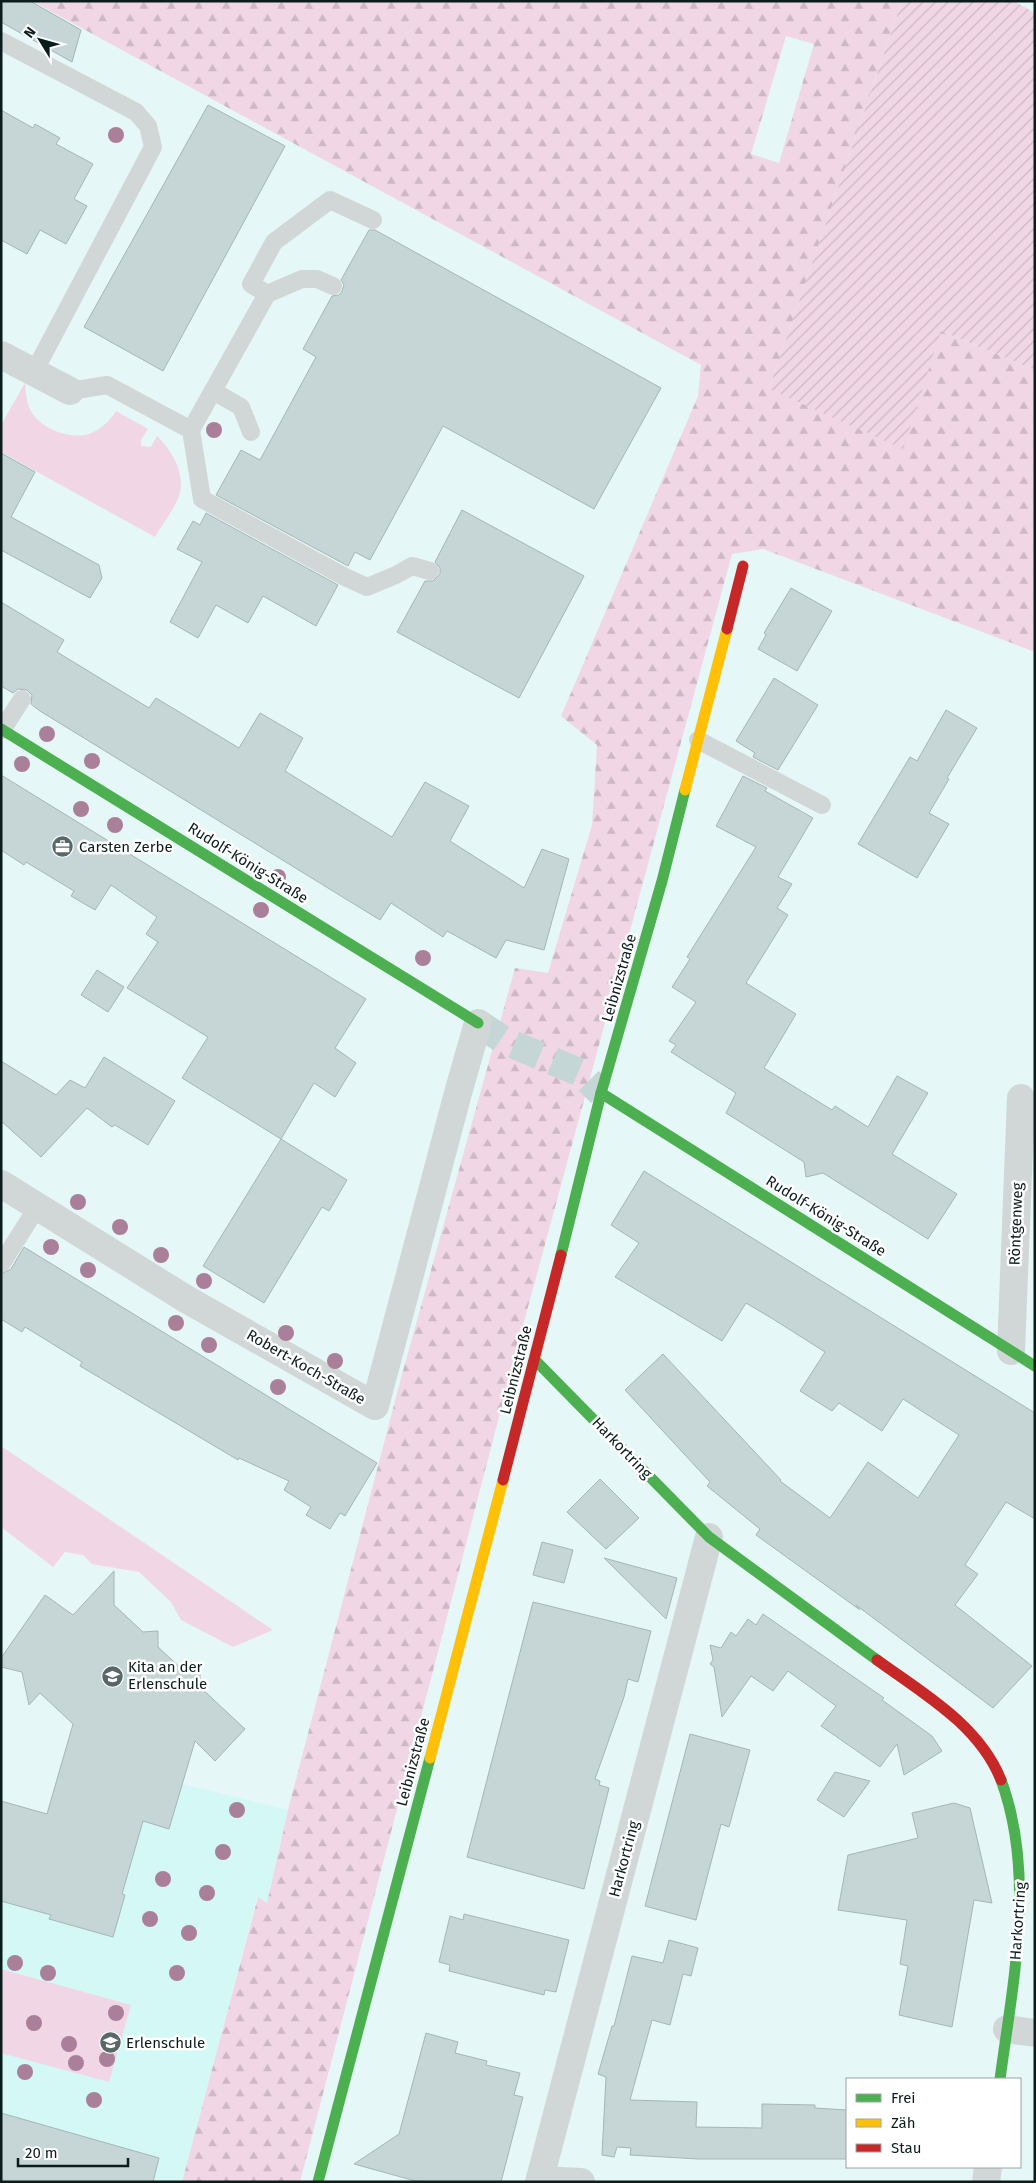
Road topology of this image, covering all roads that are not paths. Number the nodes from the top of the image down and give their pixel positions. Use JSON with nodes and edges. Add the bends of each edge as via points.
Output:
{"nodes":[{"id":1,"x":1,"y":41,"type":"edge"},
{"id":2,"x":373,"y":220,"type":"dead end"},
{"id":3,"x":333,"y":286,"type":"dead end"},
{"id":4,"x":267,"y":294,"type":"junction"},
{"id":5,"x":1,"y":355,"type":"edge"},
{"id":6,"x":34,"y":372,"type":"junction"},
{"id":7,"x":70,"y":391,"type":"joint"},
{"id":8,"x":213,"y":391,"type":"junction"},
{"id":9,"x":191,"y":430,"type":"junction"},
{"id":10,"x":251,"y":432,"type":"dead end"},
{"id":11,"x":743,"y":566,"type":"dead end"},
{"id":12,"x":430,"y":571,"type":"dead end"},
{"id":13,"x":22,"y":699,"type":"dead end"},
{"id":14,"x":2,"y":729,"type":"edge"},
{"id":15,"x":698,"y":740,"type":"junction"},
{"id":16,"x":822,"y":805,"type":"dead end"},
{"id":17,"x":478,"y":1023,"type":"joint"},
{"id":18,"x":601,"y":1093,"type":"junction"},
{"id":19,"x":1021,"y":1098,"type":"dead end"},
{"id":20,"x":1,"y":1184,"type":"edge"},
{"id":21,"x":38,"y":1206,"type":"junction"},
{"id":22,"x":2,"y":1263,"type":"edge"},
{"id":23,"x":1010,"y":1350,"type":"junction"},
{"id":24,"x":535,"y":1360,"type":"junction"},
{"id":25,"x":1035,"y":1366,"type":"edge"},
{"id":26,"x":709,"y":1537,"type":"junction"},
{"id":27,"x":1007,"y":2029,"type":"junction"},
{"id":28,"x":1035,"y":2033,"type":"edge"},
{"id":29,"x":1000,"y":2078,"type":"edge"},
{"id":30,"x":988,"y":2168,"type":"edge"},
{"id":31,"x":540,"y":2181,"type":"edge"},
{"id":32,"x":318,"y":2182,"type":"edge"},
{"id":33,"x":581,"y":2182,"type":"edge"},
{"id":34,"x":986,"y":2182,"type":"edge"}],
"edges":[{"from":1,"to":6,"type":"lane","via":[[136,112],[148,126],[153,147]]},
{"from":2,"to":4,"type":"lane","via":[[330,200],[274,242],[251,284]]},
{"from":3,"to":4,"type":"lane","via":[[317,279],[302,279]]},
{"from":4,"to":8,"type":"lane"},
{"from":5,"to":6,"type":"street"},
{"from":6,"to":7,"type":"street"},
{"from":7,"to":9,"type":"lane","via":[[107,385]]},
{"from":8,"to":9,"type":"lane"},
{"from":8,"to":10,"type":"lane","via":[[241,407]]},
{"from":9,"to":12,"type":"lane","via":[[202,499],[367,587],[412,566]]},
{"from":11,"to":15,"type":"street","name":"Leibnizstraße"},
{"from":13,"to":14,"type":"lane"},
{"from":14,"to":17,"type":"street","name":"Rudolf-König-Straße"},
{"from":15,"to":16,"type":"lane"},
{"from":15,"to":18,"type":"street","name":"Leibnizstraße","via":[[662,881]]},
{"from":17,"to":21,"type":"street","name":"Robert-Koch-Straße","via":[[375,1406],[186,1299]]},
{"from":18,"to":23,"type":"street","name":"Rudolf-König-Straße"},
{"from":18,"to":24,"type":"street","name":"Leibnizstraße"},
{"from":19,"to":23,"type":"street","name":"Röntgenweg"},
{"from":20,"to":21,"type":"street","name":"Robert-Koch-Straße"},
{"from":21,"to":22,"type":"lane"},
{"from":23,"to":25,"type":"street","name":"Rudolf-König-Straße"},
{"from":24,"to":26,"type":"street","name":"Harkortring"},
{"from":24,"to":32,"type":"street","name":"Leibnizstraße"},
{"from":26,"to":27,"type":"street","name":"Harkortring","via":[[946,1710],[982,1744],[994,1762],[1018,1839],[1022,1893]]},
{"from":26,"to":31,"type":"street","name":"Harkortring"},
{"from":27,"to":28,"type":"street"},
{"from":27,"to":29,"type":"street","name":"Harkortring"},
{"from":30,"to":34,"type":"street"},
{"from":31,"to":33,"type":"street","name":"Harkortring"}]}
